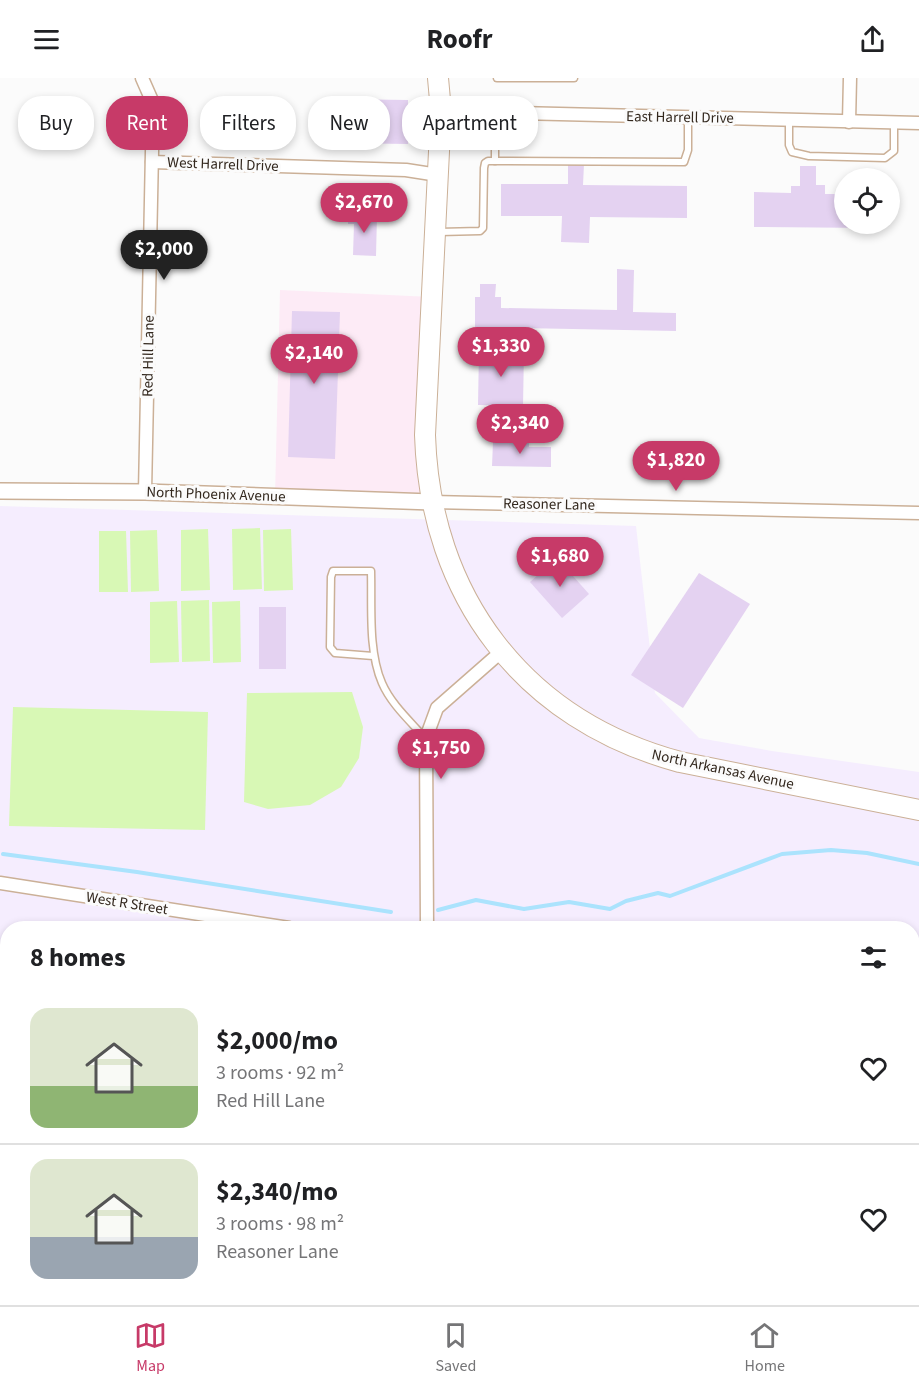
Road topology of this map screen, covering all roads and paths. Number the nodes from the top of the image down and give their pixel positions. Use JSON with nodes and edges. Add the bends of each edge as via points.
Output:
{"nodes":[{"id":1,"x":142,"y":78,"type":"edge"},
{"id":2,"x":438,"y":78,"type":"edge"},
{"id":3,"x":497,"y":78,"type":"edge"},
{"id":4,"x":574,"y":78,"type":"edge"},
{"id":5,"x":850,"y":78,"type":"edge"},
{"id":6,"x":440,"y":96,"type":"edge"},
{"id":7,"x":538,"y":114,"type":"edge"},
{"id":8,"x":688,"y":118,"type":"junction"},
{"id":9,"x":789,"y":120,"type":"junction"},
{"id":10,"x":849,"y":122,"type":"junction"},
{"id":11,"x":894,"y":123,"type":"junction"},
{"id":12,"x":919,"y":123,"type":"edge"},
{"id":13,"x":439,"y":150,"type":"edge"},
{"id":14,"x":495,"y":150,"type":"edge"},
{"id":15,"x":495,"y":161,"type":"junction"},
{"id":16,"x":152,"y":162,"type":"junction"},
{"id":17,"x":438,"y":175,"type":"junction"},
{"id":18,"x":435,"y":231,"type":"junction"},
{"id":19,"x":0,"y":491,"type":"edge"},
{"id":20,"x":145,"y":492,"type":"junction"},
{"id":21,"x":432,"y":501,"type":"junction"},
{"id":22,"x":919,"y":513,"type":"edge"},
{"id":23,"x":502,"y":651,"type":"junction"},
{"id":24,"x":373,"y":656,"type":"junction"},
{"id":25,"x":426,"y":738,"type":"junction"},
{"id":26,"x":919,"y":810,"type":"edge"},
{"id":27,"x":0,"y":883,"type":"edge"},
{"id":28,"x":244,"y":921,"type":"edge"},
{"id":29,"x":427,"y":921,"type":"edge"}],
"edges":[{"from":1,"to":16,"type":"street","name":"Red Hill Lane","via":[[153,103]]},
{"from":2,"to":6,"type":"highway","name":"North Arkansas Avenue"},
{"from":3,"to":4,"type":"lane"},
{"from":5,"to":10,"type":"street"},
{"from":7,"to":8,"type":"street","name":"East Harrell Drive"},
{"from":8,"to":9,"type":"street","name":"East Harrell Drive"},
{"from":8,"to":15,"type":"lane","via":[[684,162]]},
{"from":9,"to":10,"type":"street","name":"East Harrell Drive"},
{"from":9,"to":11,"type":"lane","via":[[790,149],[798,155],[885,158],[894,151]]},
{"from":10,"to":11,"type":"street","name":"East Harrell Drive"},
{"from":11,"to":12,"type":"street","name":"East Harrell Drive"},
{"from":13,"to":17,"type":"highway","name":"North Arkansas Avenue"},
{"from":14,"to":15,"type":"lane"},
{"from":15,"to":18,"type":"lane","via":[[488,161],[484,168],[483,228]]},
{"from":16,"to":17,"type":"street","name":"West Harrell Drive"},
{"from":16,"to":20,"type":"street","name":"Red Hill Lane"},
{"from":17,"to":18,"type":"highway","name":"North Arkansas Avenue"},
{"from":18,"to":21,"type":"highway","name":"North Arkansas Avenue","via":[[425,435]]},
{"from":19,"to":20,"type":"street","name":"North Phoenix Avenue"},
{"from":20,"to":21,"type":"street","name":"North Phoenix Avenue"},
{"from":21,"to":22,"type":"street","name":"Reasoner Lane"},
{"from":21,"to":23,"type":"highway","name":"North Arkansas Avenue","via":[[452,570],[478,619]]},
{"from":23,"to":25,"type":"street","via":[[436,708]]},
{"from":23,"to":26,"type":"highway","name":"North Arkansas Avenue","via":[[531,682],[574,717],[649,754]]},
{"from":24,"to":24,"type":"lane","via":[[372,571],[333,571],[330,647],[335,653]]},
{"from":24,"to":25,"type":"lane","via":[[391,699]]},
{"from":25,"to":29,"type":"street"},
{"from":27,"to":28,"type":"street","name":"West R Street"}]}
